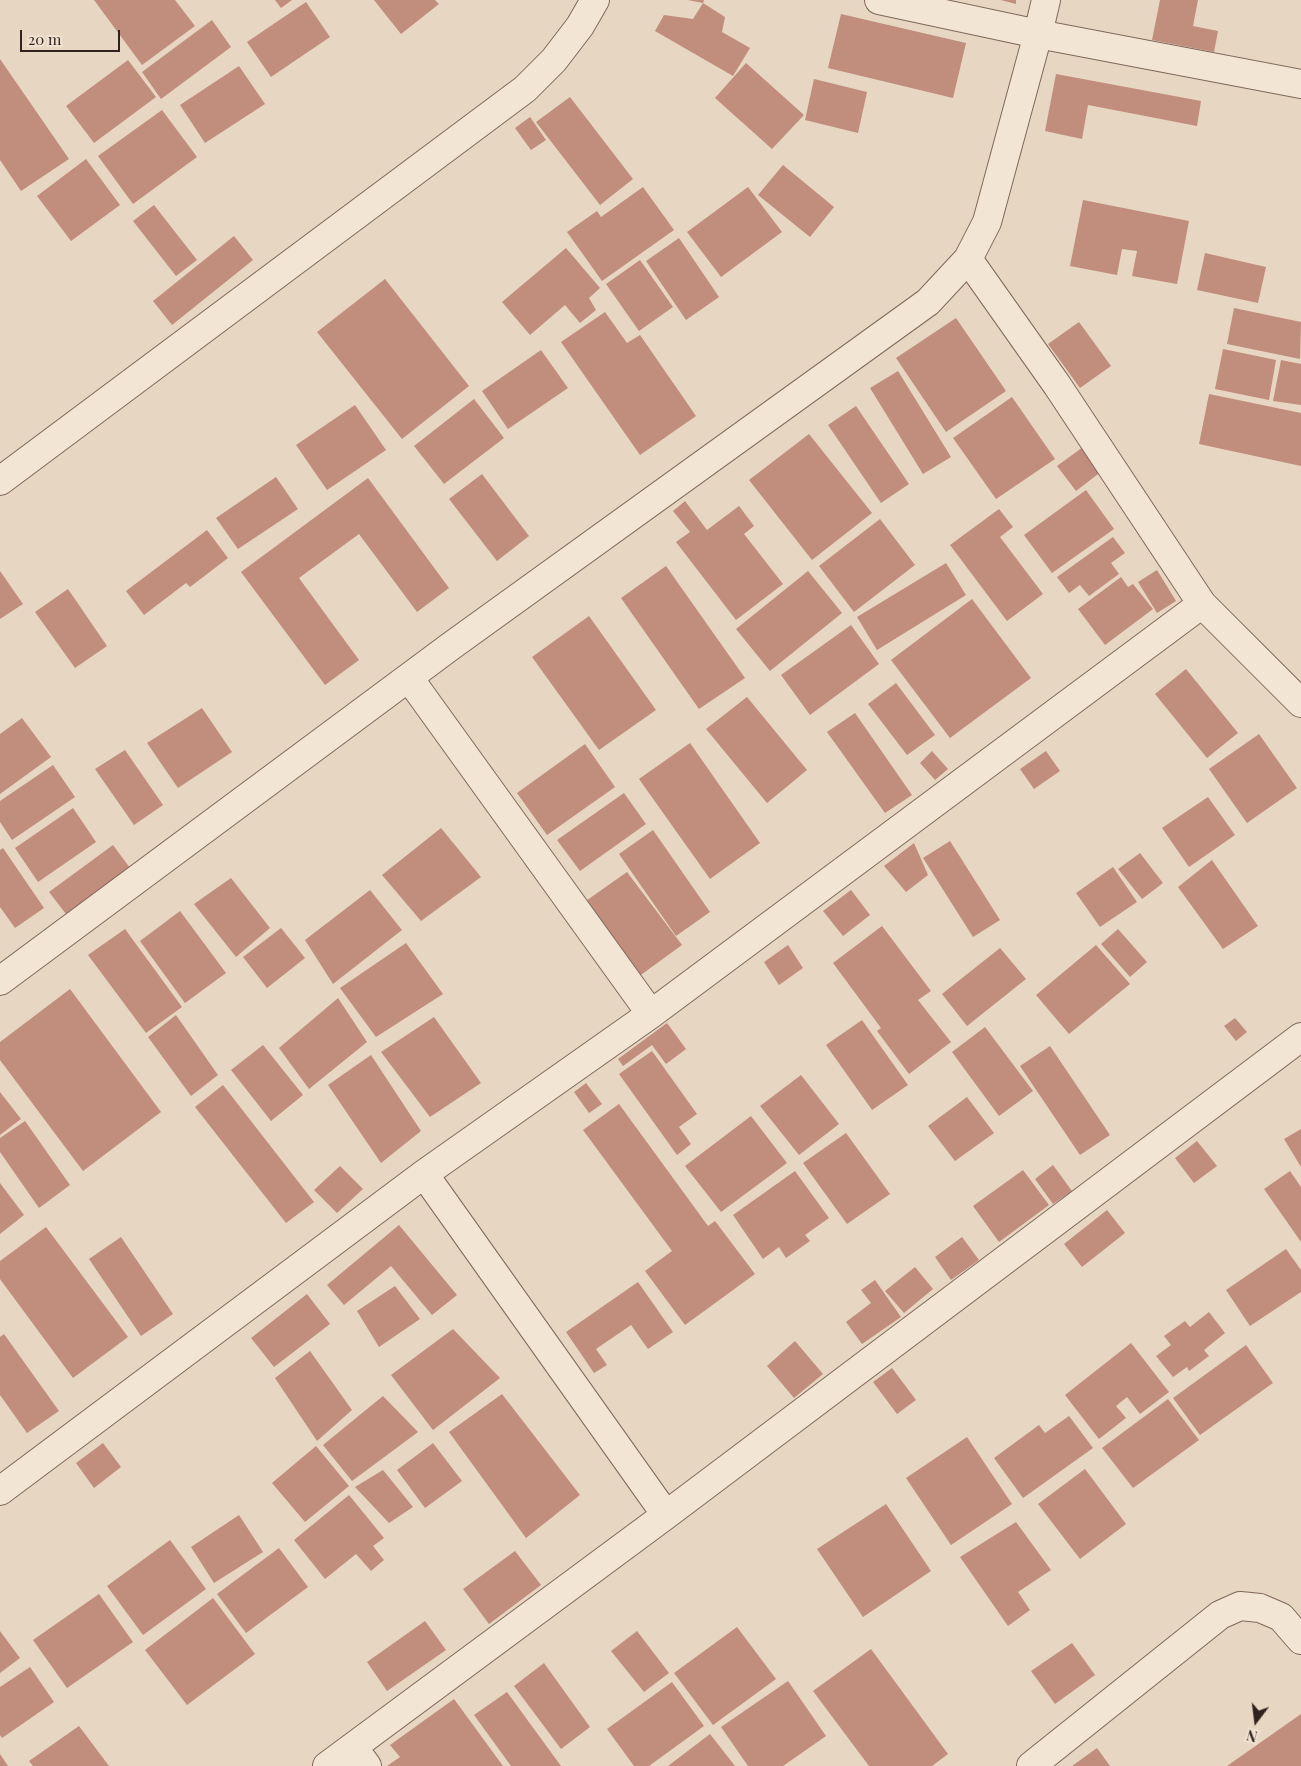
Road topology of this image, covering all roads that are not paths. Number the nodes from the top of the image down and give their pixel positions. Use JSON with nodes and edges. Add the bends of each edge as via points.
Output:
{"nodes":[{"id":1,"x":595,"y":0,"type":"edge"},
{"id":2,"x":879,"y":0,"type":"edge"},
{"id":3,"x":1046,"y":0,"type":"edge"},
{"id":4,"x":1038,"y":34,"type":"junction"},
{"id":5,"x":1301,"y":84,"type":"edge"},
{"id":6,"x":968,"y":259,"type":"junction"},
{"id":7,"x":0,"y":481,"type":"edge"},
{"id":8,"x":1202,"y":604,"type":"junction"},
{"id":9,"x":409,"y":678,"type":"junction"},
{"id":10,"x":1301,"y":703,"type":"edge"},
{"id":11,"x":0,"y":981,"type":"edge"},
{"id":12,"x":651,"y":1014,"type":"junction"},
{"id":13,"x":1301,"y":1037,"type":"edge"},
{"id":14,"x":424,"y":1174,"type":"junction"},
{"id":15,"x":0,"y":1492,"type":"edge"},
{"id":16,"x":666,"y":1515,"type":"junction"},
{"id":17,"x":1301,"y":1640,"type":"edge"},
{"id":18,"x":360,"y":1757,"type":"edge"},
{"id":19,"x":327,"y":1766,"type":"edge"},
{"id":20,"x":1031,"y":1766,"type":"edge"}],
"edges":[{"from":1,"to":7,"type":"street","via":[[554,60],[526,89]]},
{"from":2,"to":4,"type":"street"},
{"from":3,"to":4,"type":"street"},
{"from":4,"to":5,"type":"street"},
{"from":4,"to":6,"type":"street","via":[[987,222]]},
{"from":6,"to":8,"type":"street","via":[[1068,401]]},
{"from":6,"to":9,"type":"street","via":[[928,302]]},
{"from":8,"to":10,"type":"street"},
{"from":8,"to":12,"type":"street"},
{"from":9,"to":11,"type":"street"},
{"from":9,"to":12,"type":"street"},
{"from":12,"to":14,"type":"street"},
{"from":13,"to":16,"type":"street"},
{"from":14,"to":15,"type":"street"},
{"from":14,"to":16,"type":"street"},
{"from":16,"to":18,"type":"street"},
{"from":17,"to":20,"type":"street","via":[[1281,1617],[1260,1608],[1240,1606],[1220,1615]]},
{"from":18,"to":19,"type":"street"}]}
